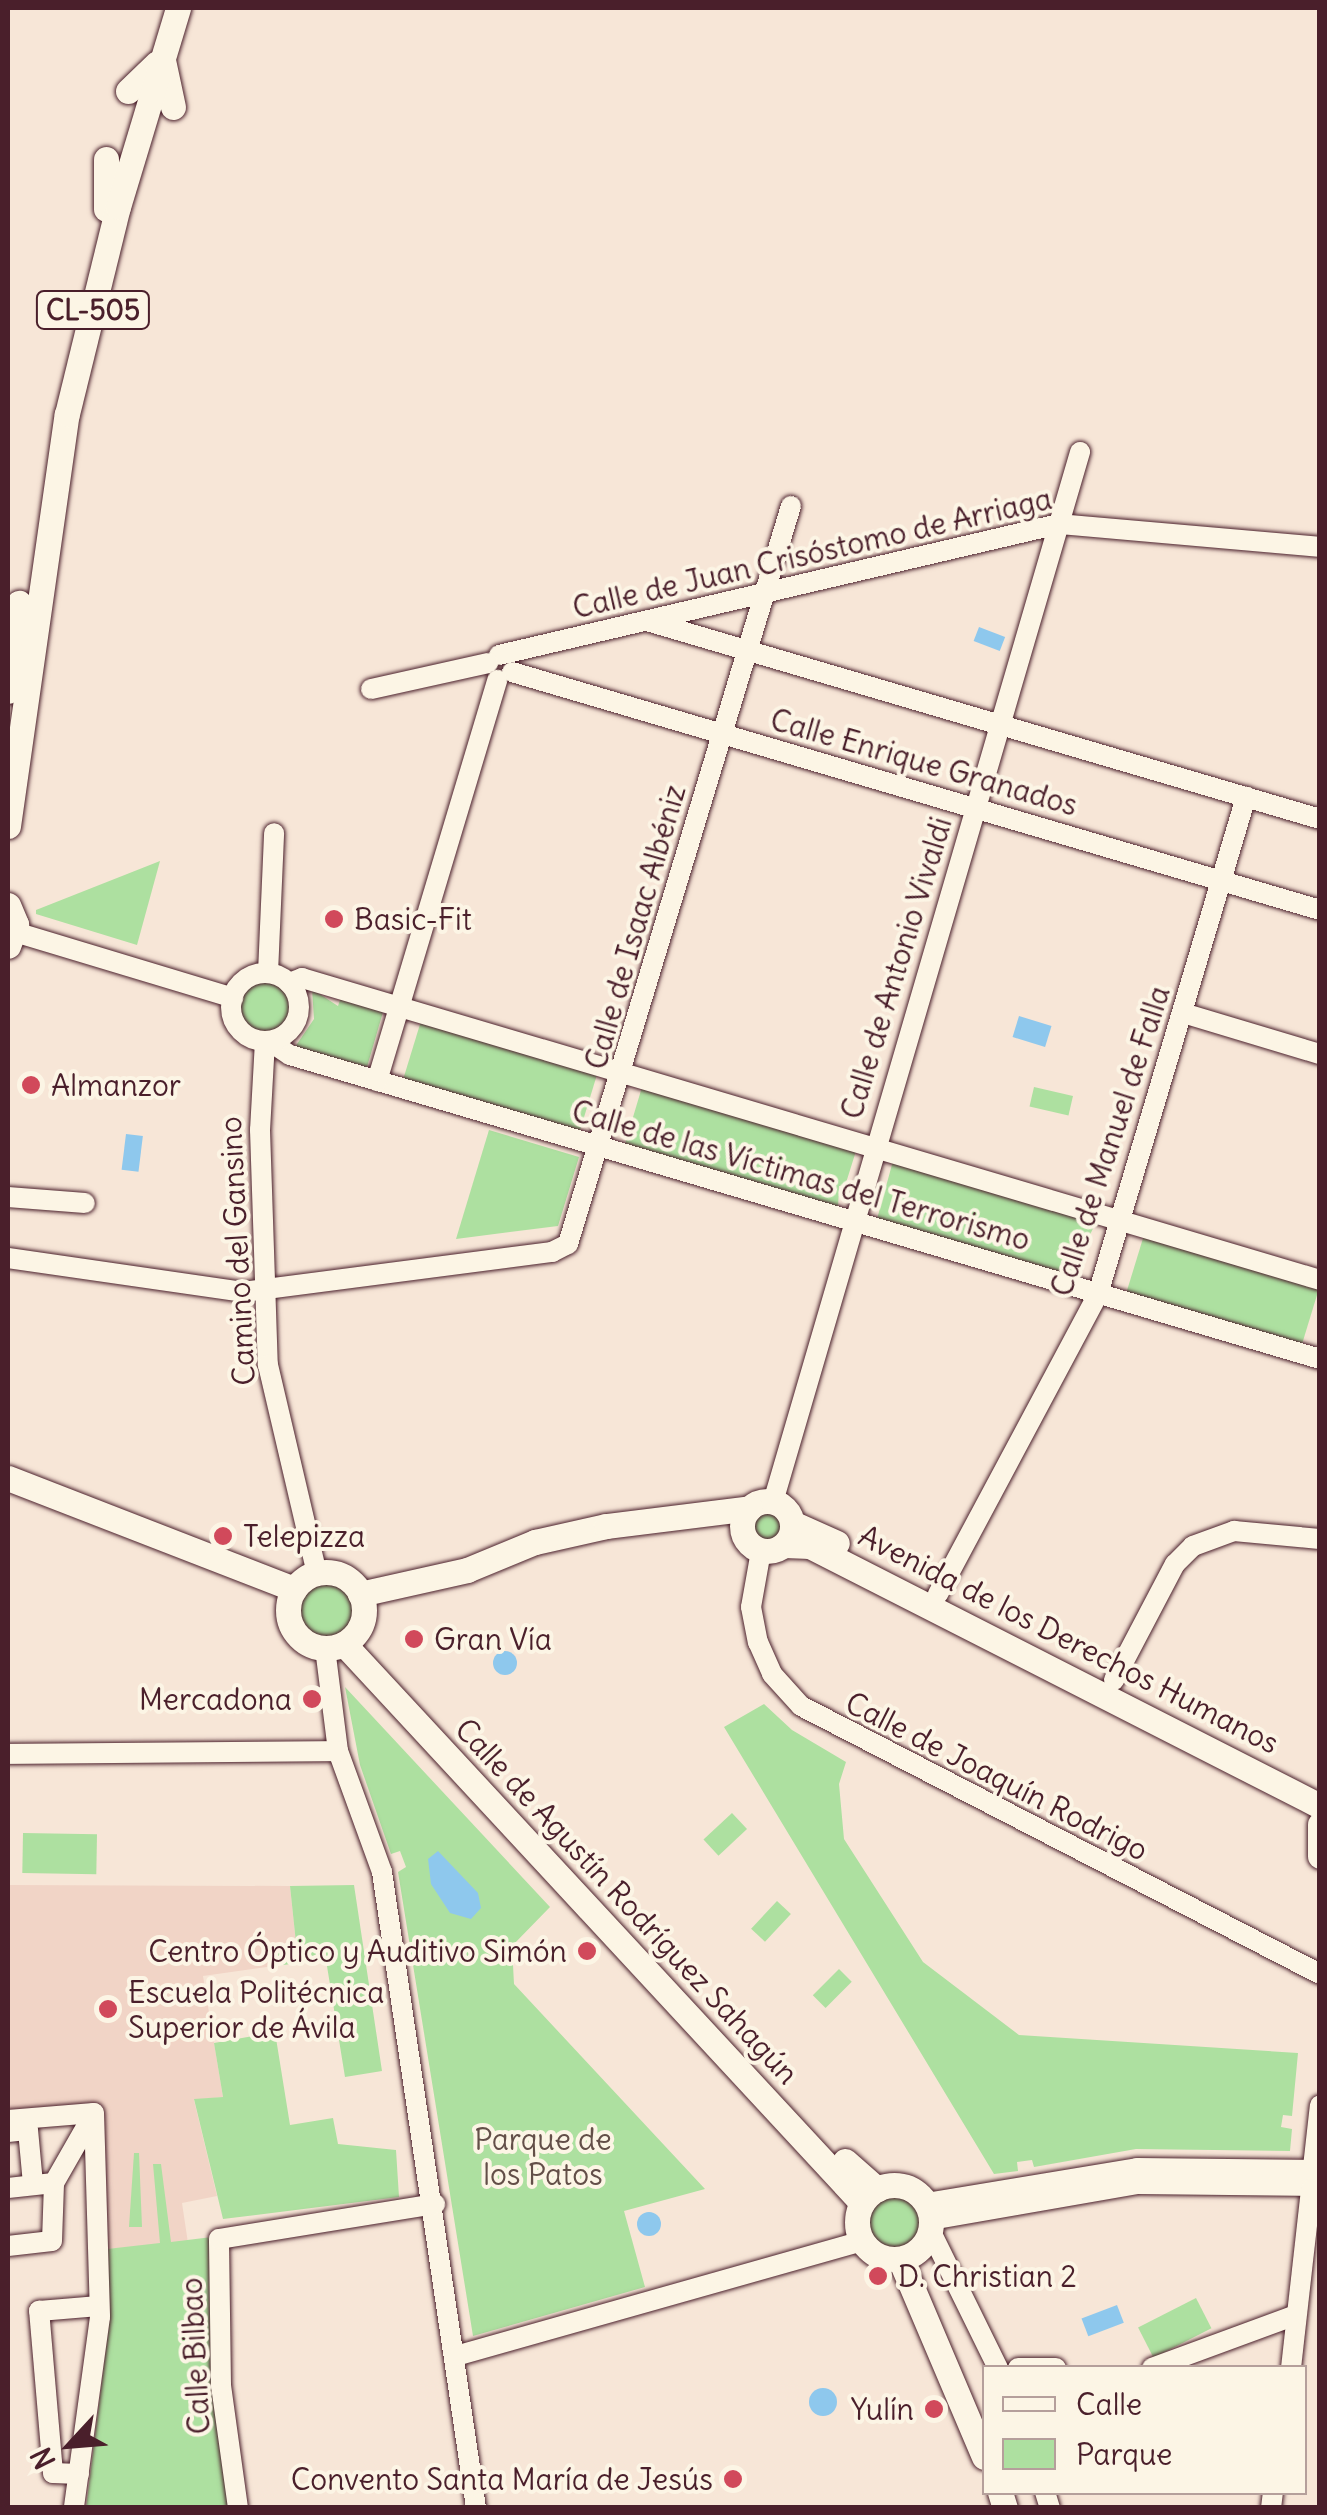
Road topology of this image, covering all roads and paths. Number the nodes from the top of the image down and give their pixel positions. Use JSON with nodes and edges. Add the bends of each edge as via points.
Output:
{"nodes":[{"id":1,"x":178,"y":8,"type":"edge"},
{"id":2,"x":163,"y":55,"type":"junction"},
{"id":3,"x":128,"y":91,"type":"dead end"},
{"id":4,"x":173,"y":107,"type":"dead end"},
{"id":5,"x":106,"y":159,"type":"dead end"},
{"id":6,"x":118,"y":207,"type":"junction"},
{"id":7,"x":95,"y":264,"type":"junction"},
{"id":8,"x":1080,"y":452,"type":"dead end"},
{"id":9,"x":791,"y":506,"type":"dead end"},
{"id":10,"x":1059,"y":524,"type":"junction"},
{"id":11,"x":1320,"y":547,"type":"edge"},
{"id":12,"x":764,"y":594,"type":"junction"},
{"id":13,"x":644,"y":620,"type":"junction"},
{"id":14,"x":537,"y":646,"type":"junction"},
{"id":15,"x":748,"y":651,"type":"junction"},
{"id":16,"x":499,"y":667,"type":"junction"},
{"id":17,"x":538,"y":679,"type":"junction"},
{"id":18,"x":371,"y":689,"type":"dead end"},
{"id":19,"x":8,"y":691,"type":"edge"},
{"id":20,"x":1001,"y":722,"type":"junction"},
{"id":21,"x":723,"y":734,"type":"junction"},
{"id":22,"x":1246,"y":797,"type":"junction"},
{"id":23,"x":976,"y":808,"type":"junction"},
{"id":24,"x":1320,"y":819,"type":"edge"},
{"id":25,"x":8,"y":826,"type":"edge"},
{"id":26,"x":274,"y":833,"type":"dead end"},
{"id":27,"x":1222,"y":881,"type":"junction"},
{"id":28,"x":8,"y":905,"type":"edge"},
{"id":29,"x":1320,"y":910,"type":"edge"},
{"id":30,"x":12,"y":939,"type":"edge"},
{"id":31,"x":268,"y":973,"type":"junction"},
{"id":32,"x":289,"y":984,"type":"junction"},
{"id":33,"x":233,"y":998,"type":"junction"},
{"id":34,"x":400,"y":1007,"type":"junction"},
{"id":35,"x":1182,"y":1013,"type":"junction"},
{"id":36,"x":267,"y":1041,"type":"junction"},
{"id":37,"x":1320,"y":1054,"type":"edge"},
{"id":38,"x":623,"y":1073,"type":"junction"},
{"id":39,"x":378,"y":1081,"type":"junction"},
{"id":40,"x":602,"y":1147,"type":"junction"},
{"id":41,"x":874,"y":1148,"type":"junction"},
{"id":42,"x":8,"y":1197,"type":"edge"},
{"id":43,"x":85,"y":1203,"type":"dead end"},
{"id":44,"x":1122,"y":1221,"type":"junction"},
{"id":45,"x":852,"y":1222,"type":"junction"},
{"id":46,"x":8,"y":1258,"type":"edge"},
{"id":47,"x":1320,"y":1280,"type":"edge"},
{"id":48,"x":268,"y":1291,"type":"junction"},
{"id":49,"x":1098,"y":1294,"type":"junction"},
{"id":50,"x":1320,"y":1359,"type":"edge"},
{"id":51,"x":8,"y":1478,"type":"edge"},
{"id":52,"x":8,"y":1494,"type":"edge"},
{"id":53,"x":755,"y":1513,"type":"junction"},
{"id":54,"x":779,"y":1539,"type":"junction"},
{"id":55,"x":1320,"y":1539,"type":"edge"},
{"id":56,"x":316,"y":1574,"type":"junction"},
{"id":57,"x":938,"y":1594,"type":"junction"},
{"id":58,"x":291,"y":1598,"type":"junction"},
{"id":59,"x":350,"y":1626,"type":"junction"},
{"id":60,"x":1114,"y":1680,"type":"junction"},
{"id":61,"x":338,"y":1751,"type":"junction"},
{"id":62,"x":8,"y":1754,"type":"edge"},
{"id":63,"x":1320,"y":1784,"type":"edge"},
{"id":64,"x":1320,"y":1806,"type":"edge"},
{"id":65,"x":1320,"y":1824,"type":"edge"},
{"id":66,"x":1320,"y":1856,"type":"edge"},
{"id":67,"x":1320,"y":1974,"type":"edge"},
{"id":68,"x":1320,"y":2105,"type":"edge"},
{"id":69,"x":94,"y":2113,"type":"junction"},
{"id":70,"x":8,"y":2120,"type":"edge"},
{"id":71,"x":8,"y":2132,"type":"edge"},
{"id":72,"x":1312,"y":2178,"type":"edge"},
{"id":73,"x":44,"y":2184,"type":"junction"},
{"id":74,"x":8,"y":2188,"type":"edge"},
{"id":75,"x":869,"y":2196,"type":"junction"},
{"id":76,"x":435,"y":2204,"type":"junction"},
{"id":77,"x":929,"y":2218,"type":"junction"},
{"id":78,"x":862,"y":2240,"type":"junction"},
{"id":79,"x":8,"y":2246,"type":"edge"},
{"id":80,"x":907,"y":2256,"type":"junction"},
{"id":81,"x":99,"y":2306,"type":"junction"},
{"id":82,"x":1296,"y":2316,"type":"junction"},
{"id":83,"x":456,"y":2356,"type":"junction"},
{"id":84,"x":997,"y":2365,"type":"edge"},
{"id":85,"x":1160,"y":2365,"type":"edge"},
{"id":86,"x":1290,"y":2365,"type":"edge"},
{"id":87,"x":982,"y":2411,"type":"edge"},
{"id":88,"x":982,"y":2452,"type":"edge"},
{"id":89,"x":78,"y":2474,"type":"junction"},
{"id":90,"x":74,"y":2508,"type":"edge"},
{"id":91,"x":238,"y":2508,"type":"edge"},
{"id":92,"x":476,"y":2508,"type":"edge"}],
"edges":[{"from":1,"to":2,"type":"main road","number":"CL-505"},
{"from":2,"to":3,"type":"main road"},
{"from":2,"to":4,"type":"main road"},
{"from":2,"to":6,"type":"main road","number":"CL-505"},
{"from":5,"to":7,"type":"main road","via":[[110,192]]},
{"from":6,"to":7,"type":"main road","number":"CL-505"},
{"from":6,"to":25,"type":"main road","number":"CL-505","via":[[51,491]]},
{"from":7,"to":19,"type":"main road","number":"CL-505","via":[[35,488]]},
{"from":8,"to":10,"type":"street","name":"Calle de Antonio Vivaldi"},
{"from":9,"to":12,"type":"street","name":"Calle de Isaac Albéniz"},
{"from":10,"to":11,"type":"street","name":"Calle de Juan Crisóstomo de Arriaga"},
{"from":10,"to":12,"type":"street","name":"Calle de Juan Crisóstomo de Arriaga"},
{"from":10,"to":20,"type":"street","name":"Calle de Antonio Vivaldi"},
{"from":12,"to":13,"type":"street","name":"Calle de Juan Crisóstomo de Arriaga"},
{"from":12,"to":15,"type":"street","name":"Calle de Isaac Albéniz"},
{"from":13,"to":14,"type":"street","name":"Calle de Juan Crisóstomo de Arriaga"},
{"from":13,"to":15,"type":"street","name":"Calle Enrique Granados"},
{"from":14,"to":16,"type":"street","name":"Calle de Juan Crisóstomo de Arriaga"},
{"from":14,"to":17,"type":"street","via":[[530,663]]},
{"from":15,"to":20,"type":"street","name":"Calle Enrique Granados"},
{"from":15,"to":21,"type":"street","name":"Calle de Isaac Albéniz"},
{"from":16,"to":17,"type":"street","name":"Calle Enrique Granados"},
{"from":16,"to":18,"type":"street","name":"Calle de Juan Crisóstomo de Arriaga"},
{"from":16,"to":34,"type":"street"},
{"from":17,"to":21,"type":"street","name":"Calle Enrique Granados"},
{"from":20,"to":22,"type":"street","name":"Calle Enrique Granados"},
{"from":20,"to":23,"type":"street","name":"Calle de Antonio Vivaldi"},
{"from":21,"to":23,"type":"street","name":"Calle Enrique Granados"},
{"from":21,"to":38,"type":"street","name":"Calle de Isaac Albéniz"},
{"from":22,"to":24,"type":"street","name":"Calle Enrique Granados"},
{"from":22,"to":27,"type":"street","name":"Calle de Manuel de Falla"},
{"from":23,"to":27,"type":"street","name":"Calle Enrique Granados"},
{"from":23,"to":41,"type":"street","name":"Calle de Antonio Vivaldi"},
{"from":26,"to":31,"type":"street"},
{"from":27,"to":29,"type":"street","name":"Calle Enrique Granados"},
{"from":27,"to":35,"type":"street","name":"Calle de Manuel de Falla"},
{"from":28,"to":30,"type":"main road"},
{"from":30,"to":33,"type":"street"},
{"from":31,"to":32,"type":"street"},
{"from":31,"to":33,"type":"street","via":[[246,979]]},
{"from":32,"to":34,"type":"street","name":"Calle de las Víctimas del Terrorismo","via":[[302,978]]},
{"from":32,"to":36,"type":"street","via":[[297,1018],[286,1034]]},
{"from":33,"to":36,"type":"street","via":[[241,1030]]},
{"from":34,"to":38,"type":"street","name":"Calle de las Víctimas del Terrorismo"},
{"from":34,"to":39,"type":"street"},
{"from":35,"to":37,"type":"street"},
{"from":35,"to":44,"type":"street","name":"Calle de Manuel de Falla"},
{"from":36,"to":39,"type":"street","name":"Calle de las Víctimas del Terrorismo","via":[[290,1055]]},
{"from":36,"to":48,"type":"street","name":"Camino del Gansino","via":[[260,1130]]},
{"from":38,"to":40,"type":"street","name":"Calle de Isaac Albéniz"},
{"from":38,"to":41,"type":"street","name":"Calle de las Víctimas del Terrorismo"},
{"from":39,"to":40,"type":"street","name":"Calle de las Víctimas del Terrorismo"},
{"from":40,"to":45,"type":"street","name":"Calle de las Víctimas del Terrorismo"},
{"from":40,"to":48,"type":"street","name":"Calle de Isaac Albéniz","via":[[576,1232],[552,1252]]},
{"from":41,"to":44,"type":"street","name":"Calle de las Víctimas del Terrorismo"},
{"from":41,"to":45,"type":"street","name":"Calle de Antonio Vivaldi"},
{"from":42,"to":43,"type":"street"},
{"from":44,"to":47,"type":"street","name":"Calle de las Víctimas del Terrorismo"},
{"from":44,"to":49,"type":"street","name":"Calle de Manuel de Falla"},
{"from":45,"to":49,"type":"street","name":"Calle de las Víctimas del Terrorismo"},
{"from":45,"to":53,"type":"street","name":"Calle de Antonio Vivaldi"},
{"from":46,"to":48,"type":"street","name":"Calle de Isaac Albéniz"},
{"from":48,"to":56,"type":"street","name":"Camino del Gansino","via":[[272,1389]]},
{"from":49,"to":50,"type":"street","name":"Calle de las Víctimas del Terrorismo"},
{"from":49,"to":57,"type":"street","name":"Calle de Manuel de Falla"},
{"from":51,"to":58,"type":"main road"},
{"from":52,"to":58,"type":"main road"},
{"from":53,"to":54,"type":"main road"},
{"from":53,"to":54,"type":"main road"},
{"from":53,"to":59,"type":"main road","via":[[608,1540]]},
{"from":54,"to":57,"type":"main road","name":"Avenida de los Derechos Humanos"},
{"from":54,"to":64,"type":"main road","name":"Avenida de los Derechos Humanos","via":[[810,1546]]},
{"from":54,"to":67,"type":"street","name":"Calle de Joaquín Rodrigo","via":[[751,1607],[772,1674],[801,1706]]},
{"from":55,"to":60,"type":"street","via":[[1234,1531],[1193,1546],[1175,1564]]},
{"from":56,"to":58,"type":"main road"},
{"from":56,"to":59,"type":"main road","via":[[342,1576]]},
{"from":57,"to":60,"type":"main road","name":"Avenida de los Derechos Humanos"},
{"from":58,"to":59,"type":"main road","name":"Calle de Agustín Rodríguez Sahagún","via":[[297,1635]]},
{"from":59,"to":61,"type":"street"},
{"from":59,"to":75,"type":"main road","name":"Calle de Agustín Rodríguez Sahagún"},
{"from":60,"to":63,"type":"main road","name":"Avenida de los Derechos Humanos"},
{"from":61,"to":62,"type":"street"},
{"from":61,"to":76,"type":"street","via":[[382,1872]]},
{"from":65,"to":66,"type":"main road"},
{"from":68,"to":72,"type":"street"},
{"from":69,"to":70,"type":"street"},
{"from":69,"to":73,"type":"street"},
{"from":69,"to":81,"type":"street"},
{"from":71,"to":73,"type":"street","via":[[28,2130]]},
{"from":72,"to":77,"type":"street","via":[[1138,2184]]},
{"from":72,"to":82,"type":"street"},
{"from":73,"to":74,"type":"street"},
{"from":73,"to":79,"type":"street","via":[[52,2240]]},
{"from":75,"to":77,"type":"main road","via":[[895,2185]]},
{"from":75,"to":78,"type":"main road"},
{"from":76,"to":83,"type":"street"},
{"from":76,"to":91,"type":"street","name":"Calle Bilbao","via":[[220,2239],[221,2385]]},
{"from":77,"to":80,"type":"main road"},
{"from":77,"to":84,"type":"street"},
{"from":78,"to":80,"type":"main road","via":[[872,2252]]},
{"from":78,"to":83,"type":"street"},
{"from":80,"to":87,"type":"main road"},
{"from":80,"to":88,"type":"main road"},
{"from":81,"to":89,"type":"street"},
{"from":81,"to":89,"type":"street","via":[[39,2311],[53,2472]]},
{"from":82,"to":85,"type":"street"},
{"from":82,"to":86,"type":"street"},
{"from":83,"to":92,"type":"street"},
{"from":89,"to":90,"type":"street"}]}
